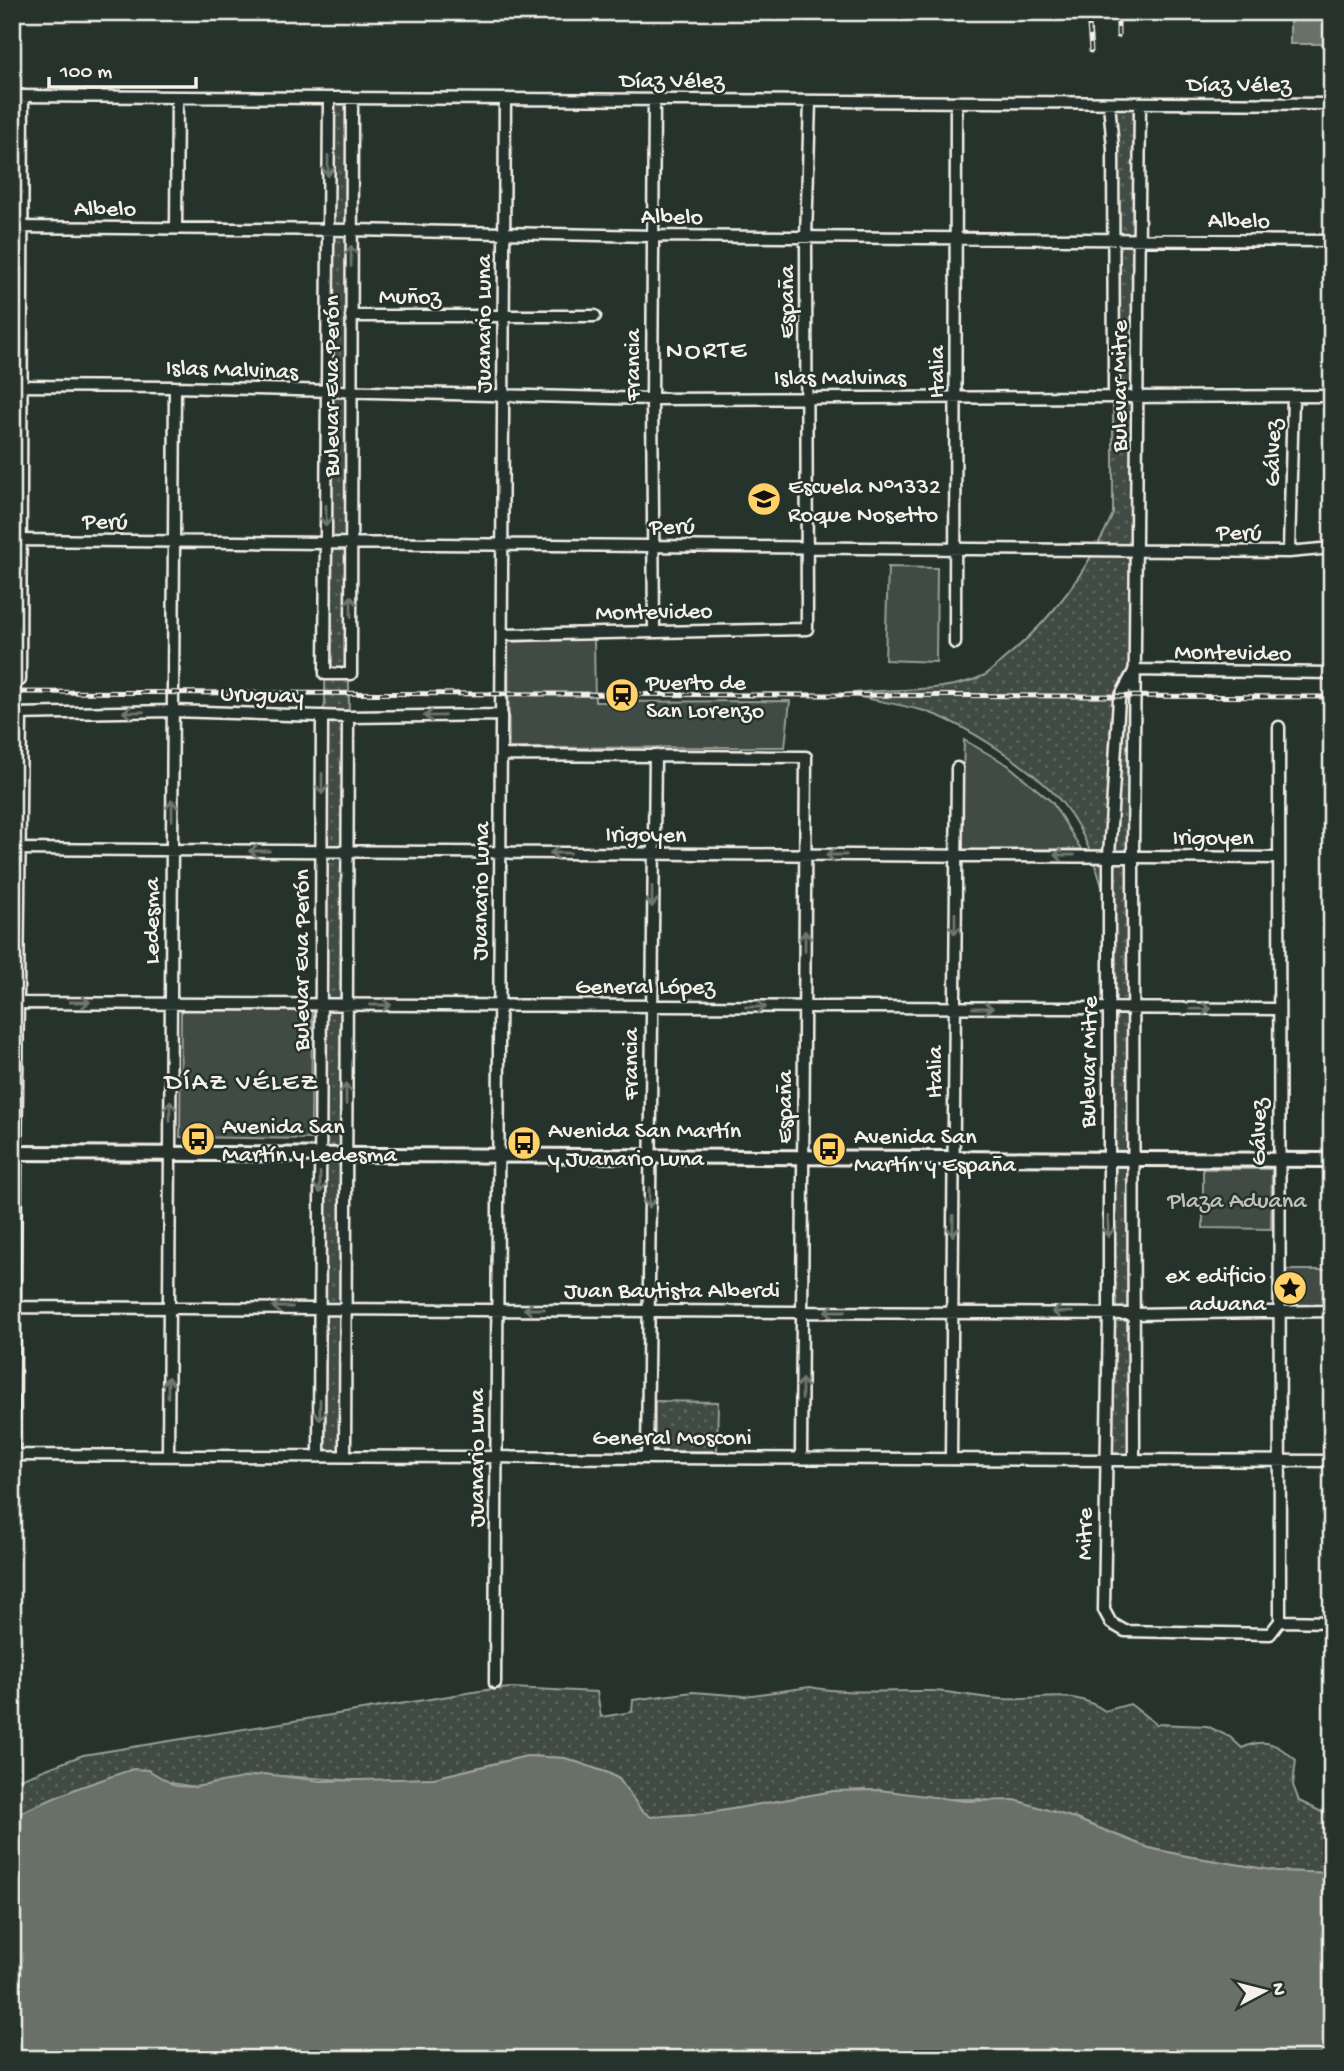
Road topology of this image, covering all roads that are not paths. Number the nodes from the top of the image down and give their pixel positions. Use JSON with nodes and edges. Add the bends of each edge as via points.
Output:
{"nodes":[{"id":1,"x":18,"y":96,"type":"edge"},
{"id":2,"x":177,"y":97,"type":"junction"},
{"id":3,"x":328,"y":98,"type":"junction"},
{"id":4,"x":352,"y":98,"type":"junction"},
{"id":5,"x":505,"y":99,"type":"junction"},
{"id":6,"x":654,"y":100,"type":"junction"},
{"id":7,"x":810,"y":101,"type":"junction"},
{"id":8,"x":956,"y":102,"type":"junction"},
{"id":9,"x":1109,"y":103,"type":"junction"},
{"id":10,"x":1140,"y":103,"type":"junction"},
{"id":11,"x":1332,"y":104,"type":"edge"},
{"id":12,"x":17,"y":228,"type":"edge"},
{"id":13,"x":176,"y":228,"type":"junction"},
{"id":14,"x":328,"y":229,"type":"junction"},
{"id":15,"x":352,"y":230,"type":"junction"},
{"id":16,"x":503,"y":235,"type":"junction"},
{"id":17,"x":653,"y":236,"type":"junction"},
{"id":18,"x":957,"y":236,"type":"junction"},
{"id":19,"x":1113,"y":237,"type":"junction"},
{"id":20,"x":806,"y":238,"type":"junction"},
{"id":21,"x":1140,"y":238,"type":"junction"},
{"id":22,"x":1332,"y":241,"type":"edge"},
{"id":23,"x":504,"y":315,"type":"junction"},
{"id":24,"x":351,"y":316,"type":"junction"},
{"id":25,"x":595,"y":316,"type":"dead end"},
{"id":26,"x":17,"y":386,"type":"edge"},
{"id":27,"x":175,"y":387,"type":"junction"},
{"id":28,"x":326,"y":393,"type":"junction"},
{"id":29,"x":352,"y":394,"type":"junction"},
{"id":30,"x":503,"y":394,"type":"junction"},
{"id":31,"x":1114,"y":395,"type":"junction"},
{"id":32,"x":806,"y":396,"type":"junction"},
{"id":33,"x":1332,"y":396,"type":"edge"},
{"id":34,"x":956,"y":397,"type":"junction"},
{"id":35,"x":1293,"y":397,"type":"junction"},
{"id":36,"x":1139,"y":398,"type":"junction"},
{"id":37,"x":652,"y":399,"type":"junction"},
{"id":38,"x":17,"y":540,"type":"edge"},
{"id":39,"x":174,"y":542,"type":"junction"},
{"id":40,"x":326,"y":543,"type":"junction"},
{"id":41,"x":351,"y":543,"type":"junction"},
{"id":42,"x":503,"y":545,"type":"junction"},
{"id":43,"x":653,"y":546,"type":"junction"},
{"id":44,"x":807,"y":547,"type":"junction"},
{"id":45,"x":1332,"y":548,"type":"edge"},
{"id":46,"x":956,"y":549,"type":"junction"},
{"id":47,"x":1138,"y":551,"type":"junction"},
{"id":48,"x":1289,"y":552,"type":"junction"},
{"id":49,"x":807,"y":629,"type":"joint"},
{"id":50,"x":654,"y":630,"type":"junction"},
{"id":51,"x":502,"y":635,"type":"junction"},
{"id":52,"x":955,"y":643,"type":"dead end"},
{"id":53,"x":1134,"y":670,"type":"junction"},
{"id":54,"x":1332,"y":673,"type":"edge"},
{"id":55,"x":20,"y":680,"type":"dead end"},
{"id":56,"x":173,"y":711,"type":"junction"},
{"id":57,"x":17,"y":714,"type":"edge"},
{"id":58,"x":502,"y":715,"type":"junction"},
{"id":59,"x":322,"y":716,"type":"junction"},
{"id":60,"x":348,"y":717,"type":"junction"},
{"id":61,"x":1279,"y":727,"type":"dead end"},
{"id":62,"x":502,"y":755,"type":"junction"},
{"id":63,"x":655,"y":755,"type":"junction"},
{"id":64,"x":957,"y":768,"type":"dead end"},
{"id":65,"x":15,"y":849,"type":"edge"},
{"id":66,"x":347,"y":850,"type":"junction"},
{"id":67,"x":172,"y":851,"type":"junction"},
{"id":68,"x":321,"y":851,"type":"junction"},
{"id":69,"x":501,"y":852,"type":"junction"},
{"id":70,"x":652,"y":854,"type":"junction"},
{"id":71,"x":805,"y":855,"type":"junction"},
{"id":72,"x":956,"y":856,"type":"junction"},
{"id":73,"x":1110,"y":856,"type":"junction"},
{"id":74,"x":1133,"y":856,"type":"junction"},
{"id":75,"x":1279,"y":858,"type":"junction"},
{"id":76,"x":171,"y":1002,"type":"junction"},
{"id":77,"x":15,"y":1003,"type":"edge"},
{"id":78,"x":321,"y":1004,"type":"junction"},
{"id":79,"x":347,"y":1005,"type":"junction"},
{"id":80,"x":499,"y":1005,"type":"junction"},
{"id":81,"x":651,"y":1006,"type":"junction"},
{"id":82,"x":804,"y":1007,"type":"junction"},
{"id":83,"x":955,"y":1008,"type":"junction"},
{"id":84,"x":1109,"y":1009,"type":"junction"},
{"id":85,"x":1278,"y":1009,"type":"junction"},
{"id":86,"x":1132,"y":1010,"type":"junction"},
{"id":87,"x":14,"y":1153,"type":"edge"},
{"id":88,"x":170,"y":1154,"type":"junction"},
{"id":89,"x":320,"y":1155,"type":"junction"},
{"id":90,"x":346,"y":1155,"type":"junction"},
{"id":91,"x":497,"y":1156,"type":"junction"},
{"id":92,"x":650,"y":1156,"type":"junction"},
{"id":93,"x":804,"y":1157,"type":"junction"},
{"id":94,"x":954,"y":1157,"type":"junction"},
{"id":95,"x":1107,"y":1159,"type":"junction"},
{"id":96,"x":1133,"y":1159,"type":"junction"},
{"id":97,"x":1278,"y":1160,"type":"junction"},
{"id":98,"x":1332,"y":1160,"type":"edge"},
{"id":99,"x":13,"y":1307,"type":"edge"},
{"id":100,"x":169,"y":1307,"type":"junction"},
{"id":101,"x":320,"y":1307,"type":"junction"},
{"id":102,"x":345,"y":1308,"type":"junction"},
{"id":103,"x":496,"y":1309,"type":"junction"},
{"id":104,"x":648,"y":1310,"type":"junction"},
{"id":105,"x":802,"y":1311,"type":"junction"},
{"id":106,"x":952,"y":1311,"type":"junction"},
{"id":107,"x":1278,"y":1311,"type":"junction"},
{"id":108,"x":1332,"y":1311,"type":"edge"},
{"id":109,"x":1109,"y":1313,"type":"junction"},
{"id":110,"x":1132,"y":1314,"type":"junction"},
{"id":111,"x":13,"y":1455,"type":"edge"},
{"id":112,"x":168,"y":1455,"type":"junction"},
{"id":113,"x":319,"y":1456,"type":"junction"},
{"id":114,"x":345,"y":1456,"type":"junction"},
{"id":115,"x":496,"y":1457,"type":"junction"},
{"id":116,"x":802,"y":1457,"type":"junction"},
{"id":117,"x":647,"y":1458,"type":"junction"},
{"id":118,"x":951,"y":1459,"type":"junction"},
{"id":119,"x":1105,"y":1459,"type":"junction"},
{"id":120,"x":1134,"y":1459,"type":"junction"},
{"id":121,"x":1278,"y":1460,"type":"junction"},
{"id":122,"x":1332,"y":1461,"type":"edge"},
{"id":123,"x":1280,"y":1621,"type":"junction"},
{"id":124,"x":1332,"y":1622,"type":"edge"},
{"id":125,"x":495,"y":1683,"type":"dead end"}],
"edges":[{"from":1,"to":2,"type":"street","name":"Díaz Vélez"},
{"from":1,"to":12,"type":"street"},
{"from":2,"to":3,"type":"street","name":"Díaz Vélez"},
{"from":2,"to":13,"type":"street"},
{"from":3,"to":4,"type":"street","name":"Díaz Vélez"},
{"from":3,"to":14,"type":"street","name":"Bulevar Eva Perón","one_way":true},
{"from":4,"to":5,"type":"street","name":"Díaz Vélez"},
{"from":4,"to":15,"type":"street","name":"Bulevar Eva Perón"},
{"from":5,"to":6,"type":"street","name":"Díaz Vélez"},
{"from":5,"to":16,"type":"street","name":"Juanario Luna"},
{"from":6,"to":7,"type":"street","name":"Díaz Vélez"},
{"from":6,"to":17,"type":"street","name":"Francia"},
{"from":7,"to":8,"type":"street","name":"Díaz Vélez"},
{"from":7,"to":20,"type":"street","name":"España"},
{"from":8,"to":9,"type":"street","name":"Díaz Vélez"},
{"from":8,"to":18,"type":"street","name":"Italia"},
{"from":9,"to":10,"type":"street","name":"Díaz Vélez"},
{"from":9,"to":19,"type":"street","name":"Bulevar Mitre"},
{"from":10,"to":11,"type":"street","name":"Díaz Vélez"},
{"from":10,"to":21,"type":"street","name":"Bulevar Mitre"},
{"from":12,"to":13,"type":"street","name":"Albelo"},
{"from":12,"to":26,"type":"street"},
{"from":13,"to":14,"type":"street","name":"Albelo"},
{"from":14,"to":15,"type":"street","name":"Albelo"},
{"from":14,"to":28,"type":"street","name":"Bulevar Eva Perón"},
{"from":15,"to":16,"type":"street","name":"Albelo"},
{"from":24,"to":15,"type":"street","name":"Bulevar Eva Perón","one_way":true},
{"from":16,"to":17,"type":"street","name":"Albelo"},
{"from":16,"to":23,"type":"street","name":"Juanario Luna"},
{"from":17,"to":20,"type":"street","name":"Albelo"},
{"from":17,"to":37,"type":"street","name":"Francia"},
{"from":18,"to":19,"type":"street","name":"Albelo"},
{"from":18,"to":20,"type":"street","name":"Albelo"},
{"from":18,"to":34,"type":"street","name":"Italia"},
{"from":19,"to":21,"type":"street","name":"Albelo"},
{"from":19,"to":31,"type":"street","name":"Bulevar Mitre"},
{"from":20,"to":32,"type":"street","name":"España"},
{"from":21,"to":22,"type":"street","name":"Albelo"},
{"from":21,"to":36,"type":"street","name":"Bulevar Mitre"},
{"from":23,"to":24,"type":"street","name":"Muñoz"},
{"from":23,"to":25,"type":"street","name":"Muñoz"},
{"from":23,"to":30,"type":"street","name":"Juanario Luna"},
{"from":24,"to":29,"type":"street","name":"Bulevar Eva Perón"},
{"from":26,"to":27,"type":"street","name":"Islas Malvinas"},
{"from":26,"to":38,"type":"street"},
{"from":27,"to":28,"type":"street","name":"Islas Malvinas"},
{"from":27,"to":39,"type":"street","name":"Ledesma"},
{"from":28,"to":29,"type":"street","name":"Islas Malvinas"},
{"from":28,"to":40,"type":"street","name":"Bulevar Eva Perón","one_way":true},
{"from":29,"to":30,"type":"street","name":"Islas Malvinas"},
{"from":29,"to":41,"type":"street","name":"Bulevar Eva Perón"},
{"from":30,"to":37,"type":"street","name":"Islas Malvinas"},
{"from":30,"to":42,"type":"street","name":"Juanario Luna"},
{"from":31,"to":34,"type":"street","name":"Islas Malvinas"},
{"from":31,"to":36,"type":"street","name":"Islas Malvinas"},
{"from":32,"to":34,"type":"street","name":"Islas Malvinas"},
{"from":32,"to":37,"type":"street","name":"Islas Malvinas"},
{"from":32,"to":44,"type":"street","name":"España"},
{"from":33,"to":35,"type":"street","name":"Islas Malvinas"},
{"from":34,"to":46,"type":"street","name":"Italia"},
{"from":35,"to":36,"type":"street","name":"Islas Malvinas"},
{"from":35,"to":48,"type":"street","name":"Gálvez"},
{"from":36,"to":47,"type":"street","name":"Bulevar Mitre"},
{"from":37,"to":43,"type":"street","name":"Francia"},
{"from":38,"to":39,"type":"street","name":"Perú"},
{"from":38,"to":55,"type":"street"},
{"from":39,"to":40,"type":"street","name":"Perú"},
{"from":39,"to":56,"type":"street","name":"Ledesma"},
{"from":40,"to":41,"type":"street","name":"Perú"},
{"from":40,"to":41,"type":"street","name":"Bulevar Eva Perón","one_way":true,"via":[[325,674],[351,674]]},
{"from":41,"to":42,"type":"street","name":"Perú"},
{"from":42,"to":43,"type":"street","name":"Perú"},
{"from":42,"to":51,"type":"street","name":"Juanario Luna"},
{"from":43,"to":44,"type":"street","name":"Perú"},
{"from":43,"to":50,"type":"street","name":"Francia"},
{"from":44,"to":46,"type":"street","name":"Perú"},
{"from":44,"to":49,"type":"street","name":"España"},
{"from":45,"to":48,"type":"street","name":"Perú"},
{"from":46,"to":47,"type":"street","name":"Perú"},
{"from":46,"to":52,"type":"street","name":"Italia"},
{"from":47,"to":48,"type":"street","name":"Perú"},
{"from":47,"to":53,"type":"street","name":"Bulevar Mitre"},
{"from":49,"to":50,"type":"street","name":"Montevideo"},
{"from":50,"to":51,"type":"street","name":"Montevideo"},
{"from":51,"to":58,"type":"street","name":"Juanario Luna"},
{"from":53,"to":54,"type":"street","name":"Montevideo"},
{"from":53,"to":73,"type":"street","name":"Bulevar Mitre","via":[[1119,698]]},
{"from":53,"to":74,"type":"street","name":"Bulevar Mitre"},
{"from":56,"to":57,"type":"street","name":"Uruguay","one_way":true},
{"from":56,"to":59,"type":"street","name":"Uruguay"},
{"from":67,"to":56,"type":"street","name":"Ledesma","one_way":true},
{"from":57,"to":65,"type":"street"},
{"from":58,"to":60,"type":"street","name":"Uruguay","one_way":true},
{"from":58,"to":62,"type":"street","name":"Juanario Luna"},
{"from":59,"to":60,"type":"street","name":"Uruguay"},
{"from":59,"to":68,"type":"street","name":"Bulevar Eva Perón","one_way":true},
{"from":60,"to":66,"type":"street","name":"Bulevar Eva Perón"},
{"from":61,"to":75,"type":"street","name":"Gálvez"},
{"from":62,"to":63,"type":"street"},
{"from":62,"to":69,"type":"street","name":"Juanario Luna"},
{"from":63,"to":70,"type":"street","name":"Francia"},
{"from":63,"to":71,"type":"street","name":"España","via":[[806,757]]},
{"from":64,"to":72,"type":"street","name":"Italia"},
{"from":65,"to":67,"type":"street","name":"Irigoyen"},
{"from":65,"to":77,"type":"street"},
{"from":66,"to":68,"type":"street","name":"Irigoyen"},
{"from":66,"to":69,"type":"street","name":"Irigoyen"},
{"from":66,"to":79,"type":"street","name":"Bulevar Eva Perón"},
{"from":68,"to":67,"type":"street","name":"Irigoyen","one_way":true},
{"from":67,"to":76,"type":"street","name":"Ledesma"},
{"from":68,"to":78,"type":"street","name":"Bulevar Eva Perón"},
{"from":70,"to":69,"type":"street","name":"Irigoyen","one_way":true},
{"from":69,"to":80,"type":"street","name":"Juanario Luna"},
{"from":70,"to":71,"type":"street","name":"Irigoyen"},
{"from":70,"to":81,"type":"street","name":"Francia","one_way":true},
{"from":72,"to":71,"type":"street","name":"Irigoyen","one_way":true},
{"from":82,"to":71,"type":"street","name":"España","one_way":true},
{"from":73,"to":72,"type":"street","name":"Irigoyen","one_way":true},
{"from":72,"to":83,"type":"street","name":"Italia","one_way":true},
{"from":73,"to":74,"type":"street","name":"Irigoyen"},
{"from":73,"to":84,"type":"street","name":"Bulevar Mitre"},
{"from":74,"to":75,"type":"street","name":"Irigoyen"},
{"from":74,"to":86,"type":"street","name":"Bulevar Mitre"},
{"from":75,"to":85,"type":"street","name":"Gálvez"},
{"from":77,"to":76,"type":"street","name":"General López","one_way":true},
{"from":76,"to":78,"type":"street","name":"General López"},
{"from":88,"to":76,"type":"street","name":"Ledesma","one_way":true},
{"from":77,"to":87,"type":"street"},
{"from":78,"to":79,"type":"street","name":"General López"},
{"from":78,"to":89,"type":"street","name":"Bulevar Eva Perón"},
{"from":79,"to":80,"type":"street","name":"General López","one_way":true},
{"from":90,"to":79,"type":"street","name":"Bulevar Eva Perón","one_way":true},
{"from":80,"to":81,"type":"street","name":"General López"},
{"from":80,"to":91,"type":"street","name":"Juanario Luna"},
{"from":81,"to":82,"type":"street","name":"General López","one_way":true},
{"from":81,"to":92,"type":"street","name":"Francia"},
{"from":82,"to":83,"type":"street","name":"General López"},
{"from":82,"to":93,"type":"street","name":"España"},
{"from":83,"to":84,"type":"street","name":"General López","one_way":true},
{"from":83,"to":94,"type":"street","name":"Italia"},
{"from":84,"to":86,"type":"street","name":"General López"},
{"from":84,"to":95,"type":"street","name":"Bulevar Mitre"},
{"from":86,"to":85,"type":"street","name":"General López","one_way":true},
{"from":85,"to":97,"type":"street","name":"Gálvez"},
{"from":86,"to":96,"type":"street","name":"Bulevar Mitre"},
{"from":87,"to":88,"type":"main road"},
{"from":87,"to":99,"type":"street"},
{"from":88,"to":89,"type":"main road"},
{"from":88,"to":100,"type":"street","name":"Ledesma"},
{"from":89,"to":90,"type":"main road"},
{"from":89,"to":101,"type":"street","name":"Bulevar Eva Perón","one_way":true},
{"from":90,"to":91,"type":"main road"},
{"from":90,"to":102,"type":"street","name":"Bulevar Eva Perón"},
{"from":91,"to":92,"type":"main road"},
{"from":91,"to":103,"type":"street","name":"Juanario Luna"},
{"from":92,"to":93,"type":"main road"},
{"from":92,"to":104,"type":"street","name":"Francia","one_way":true},
{"from":93,"to":94,"type":"main road"},
{"from":93,"to":105,"type":"street","name":"España"},
{"from":94,"to":95,"type":"main road"},
{"from":94,"to":106,"type":"street","name":"Italia","one_way":true},
{"from":95,"to":96,"type":"main road"},
{"from":95,"to":109,"type":"street","name":"Bulevar Mitre","one_way":true},
{"from":96,"to":97,"type":"main road"},
{"from":96,"to":110,"type":"street","name":"Bulevar Mitre"},
{"from":97,"to":98,"type":"main road"},
{"from":97,"to":107,"type":"street","name":"Gálvez"},
{"from":99,"to":100,"type":"street","name":"Juan Bautista Alberdi"},
{"from":99,"to":111,"type":"street"},
{"from":101,"to":100,"type":"street","name":"Juan Bautista Alberdi","one_way":true},
{"from":112,"to":100,"type":"street","name":"Ledesma","one_way":true},
{"from":101,"to":102,"type":"street","name":"Juan Bautista Alberdi"},
{"from":101,"to":113,"type":"street","name":"Bulevar Eva Perón","one_way":true},
{"from":102,"to":103,"type":"street","name":"Juan Bautista Alberdi"},
{"from":102,"to":114,"type":"street","name":"Bulevar Eva Perón"},
{"from":104,"to":103,"type":"street","name":"Juan Bautista Alberdi","one_way":true},
{"from":103,"to":115,"type":"street","name":"Juanario Luna"},
{"from":104,"to":105,"type":"street","name":"Juan Bautista Alberdi"},
{"from":104,"to":117,"type":"street","name":"Francia"},
{"from":106,"to":105,"type":"street","name":"Juan Bautista Alberdi","one_way":true},
{"from":116,"to":105,"type":"street","name":"España","one_way":true},
{"from":109,"to":106,"type":"street","name":"Juan Bautista Alberdi","one_way":true},
{"from":106,"to":118,"type":"street","name":"Italia"},
{"from":107,"to":108,"type":"street","name":"Juan Bautista Alberdi"},
{"from":107,"to":110,"type":"street","name":"Juan Bautista Alberdi"},
{"from":107,"to":121,"type":"street","name":"Gálvez"},
{"from":109,"to":110,"type":"street","name":"Juan Bautista Alberdi"},
{"from":109,"to":119,"type":"street","name":"Bulevar Mitre"},
{"from":110,"to":120,"type":"street","name":"Bulevar Mitre"},
{"from":111,"to":112,"type":"street","name":"General Mosconi"},
{"from":112,"to":113,"type":"street","name":"General Mosconi"},
{"from":113,"to":114,"type":"street","name":"General Mosconi"},
{"from":114,"to":115,"type":"street","name":"General Mosconi"},
{"from":115,"to":117,"type":"street","name":"General Mosconi"},
{"from":115,"to":125,"type":"street","name":"Juanario Luna"},
{"from":116,"to":117,"type":"street","name":"General Mosconi"},
{"from":116,"to":118,"type":"street","name":"General Mosconi"},
{"from":118,"to":119,"type":"street","name":"General Mosconi"},
{"from":119,"to":120,"type":"street","name":"General Mosconi"},
{"from":119,"to":123,"type":"street","name":"Mitre","via":[[1104,1611],[1111,1623],[1125,1631],[1270,1634]]},
{"from":120,"to":121,"type":"street","name":"General Mosconi"},
{"from":121,"to":122,"type":"street","name":"General Mosconi"},
{"from":121,"to":123,"type":"street","name":"Gálvez"},
{"from":123,"to":124,"type":"street"}]}
